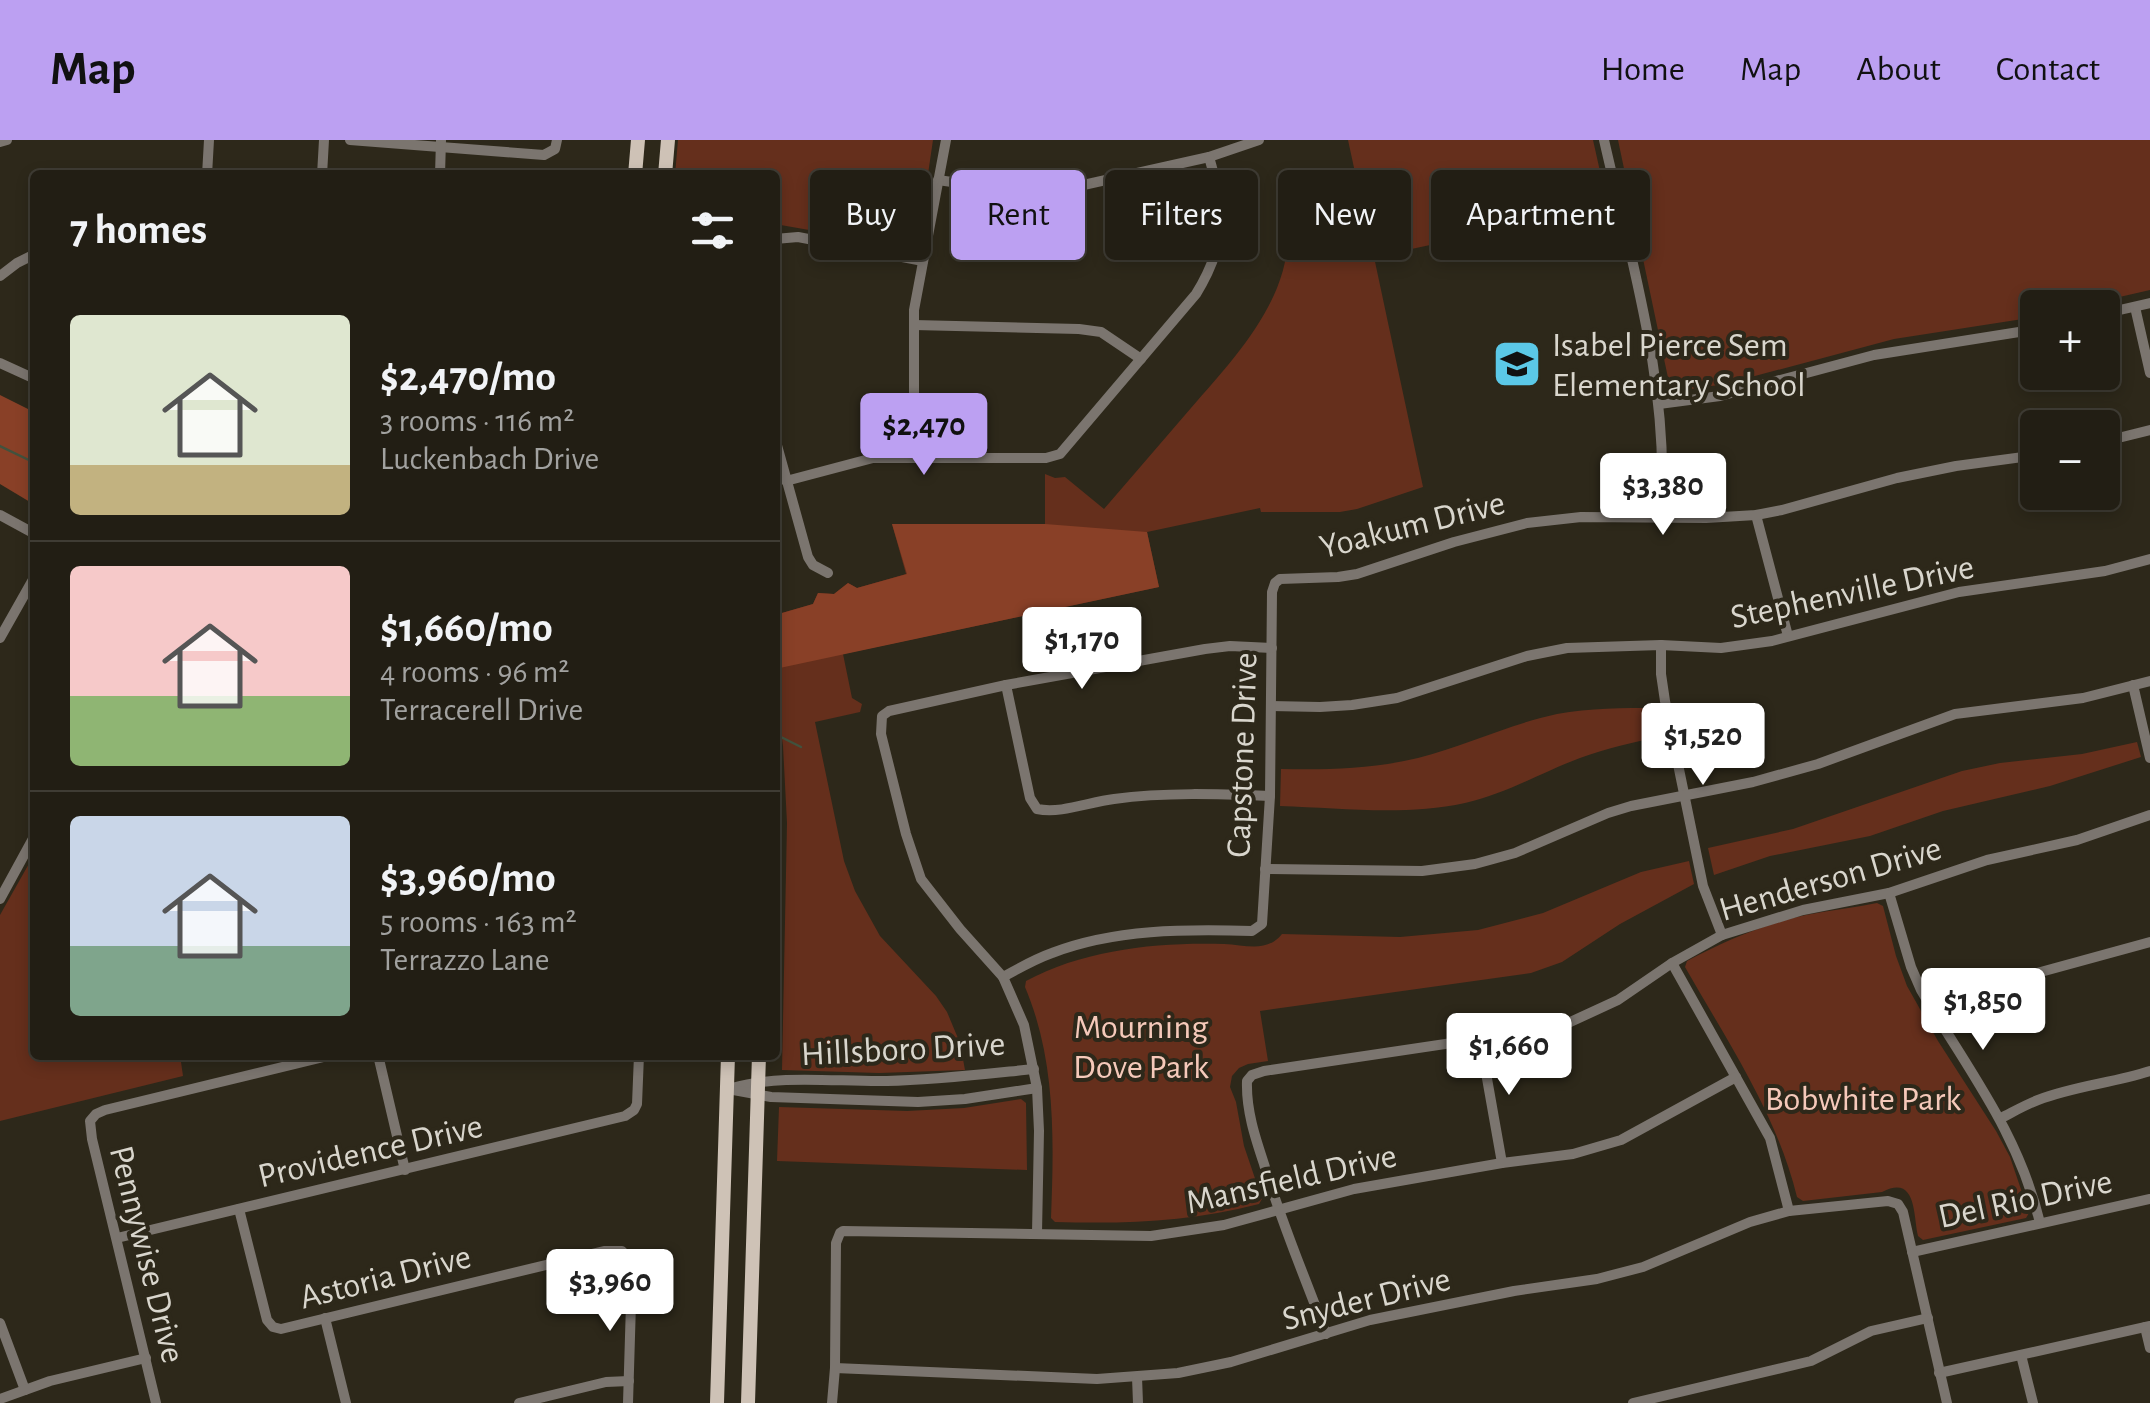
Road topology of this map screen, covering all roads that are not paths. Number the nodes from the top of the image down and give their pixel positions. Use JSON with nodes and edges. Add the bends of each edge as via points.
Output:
{"nodes":[{"id":1,"x":209,"y":140,"type":"edge"},
{"id":2,"x":324,"y":140,"type":"edge"},
{"id":3,"x":350,"y":140,"type":"edge"},
{"id":4,"x":558,"y":140,"type":"edge"},
{"id":5,"x":638,"y":140,"type":"edge"},
{"id":6,"x":668,"y":140,"type":"edge"},
{"id":7,"x":946,"y":140,"type":"edge"},
{"id":8,"x":1259,"y":140,"type":"edge"},
{"id":9,"x":1604,"y":140,"type":"edge"},
{"id":10,"x":441,"y":144,"type":"edge"},
{"id":11,"x":1209,"y":157,"type":"junction"},
{"id":12,"x":207,"y":170,"type":"edge"},
{"id":13,"x":322,"y":170,"type":"edge"},
{"id":14,"x":440,"y":170,"type":"edge"},
{"id":15,"x":635,"y":170,"type":"edge"},
{"id":16,"x":665,"y":170,"type":"edge"},
{"id":17,"x":938,"y":180,"type":"junction"},
{"id":18,"x":931,"y":217,"type":"edge"},
{"id":19,"x":780,"y":238,"type":"edge"},
{"id":20,"x":810,"y":239,"type":"edge"},
{"id":21,"x":30,"y":256,"type":"edge"},
{"id":22,"x":923,"y":260,"type":"edge"},
{"id":23,"x":0,"y":276,"type":"edge"},
{"id":24,"x":2150,"y":303,"type":"edge"},
{"id":25,"x":2135,"y":307,"type":"junction"},
{"id":26,"x":2120,"y":310,"type":"edge"},
{"id":27,"x":914,"y":325,"type":"junction"},
{"id":28,"x":2020,"y":333,"type":"edge"},
{"id":29,"x":1141,"y":359,"type":"junction"},
{"id":30,"x":0,"y":363,"type":"edge"},
{"id":31,"x":2150,"y":373,"type":"edge"},
{"id":32,"x":30,"y":377,"type":"edge"},
{"id":33,"x":1659,"y":404,"type":"junction"},
{"id":34,"x":2150,"y":430,"type":"edge"},
{"id":35,"x":2120,"y":438,"type":"edge"},
{"id":36,"x":2020,"y":457,"type":"edge"},
{"id":37,"x":780,"y":458,"type":"edge"},
{"id":38,"x":914,"y":458,"type":"junction"},
{"id":39,"x":786,"y":481,"type":"junction"},
{"id":40,"x":0,"y":515,"type":"edge"},
{"id":41,"x":1756,"y":515,"type":"junction"},
{"id":42,"x":1660,"y":518,"type":"junction"},
{"id":43,"x":30,"y":531,"type":"edge"},
{"id":44,"x":2150,"y":559,"type":"edge"},
{"id":45,"x":828,"y":573,"type":"dead end"},
{"id":46,"x":1274,"y":583,"type":"joint"},
{"id":47,"x":30,"y":585,"type":"edge"},
{"id":48,"x":1788,"y":636,"type":"junction"},
{"id":49,"x":0,"y":638,"type":"edge"},
{"id":50,"x":1661,"y":645,"type":"junction"},
{"id":51,"x":1272,"y":648,"type":"junction"},
{"id":52,"x":2150,"y":681,"type":"edge"},
{"id":53,"x":1006,"y":685,"type":"junction"},
{"id":54,"x":2133,"y":685,"type":"junction"},
{"id":55,"x":1271,"y":706,"type":"junction"},
{"id":56,"x":2150,"y":758,"type":"edge"},
{"id":57,"x":1684,"y":795,"type":"junction"},
{"id":58,"x":1270,"y":796,"type":"junction"},
{"id":59,"x":2150,"y":814,"type":"edge"},
{"id":60,"x":30,"y":844,"type":"edge"},
{"id":61,"x":1266,"y":868,"type":"junction"},
{"id":62,"x":1890,"y":893,"type":"junction"},
{"id":63,"x":0,"y":899,"type":"edge"},
{"id":64,"x":1722,"y":934,"type":"junction"},
{"id":65,"x":2150,"y":942,"type":"edge"},
{"id":66,"x":1672,"y":964,"type":"junction"},
{"id":67,"x":1003,"y":977,"type":"junction"},
{"id":68,"x":1935,"y":1015,"type":"junction"},
{"id":69,"x":1480,"y":1039,"type":"junction"},
{"id":70,"x":311,"y":1060,"type":"edge"},
{"id":71,"x":379,"y":1060,"type":"edge"},
{"id":72,"x":639,"y":1060,"type":"edge"},
{"id":73,"x":728,"y":1060,"type":"edge"},
{"id":74,"x":759,"y":1060,"type":"edge"},
{"id":75,"x":1034,"y":1069,"type":"junction"},
{"id":76,"x":2150,"y":1071,"type":"edge"},
{"id":77,"x":1736,"y":1077,"type":"junction"},
{"id":78,"x":758,"y":1088,"type":"junction"},
{"id":79,"x":1038,"y":1088,"type":"junction"},
{"id":80,"x":728,"y":1089,"type":"junction"},
{"id":81,"x":2001,"y":1118,"type":"junction"},
{"id":82,"x":1502,"y":1163,"type":"junction"},
{"id":83,"x":405,"y":1170,"type":"junction"},
{"id":84,"x":2150,"y":1199,"type":"edge"},
{"id":85,"x":239,"y":1209,"type":"junction"},
{"id":86,"x":1278,"y":1210,"type":"junction"},
{"id":87,"x":1790,"y":1211,"type":"junction"},
{"id":88,"x":2040,"y":1223,"type":"junction"},
{"id":89,"x":1036,"y":1234,"type":"junction"},
{"id":90,"x":117,"y":1238,"type":"junction"},
{"id":91,"x":1912,"y":1252,"type":"junction"},
{"id":92,"x":325,"y":1318,"type":"junction"},
{"id":93,"x":1928,"y":1318,"type":"junction"},
{"id":94,"x":0,"y":1323,"type":"edge"},
{"id":95,"x":2147,"y":1327,"type":"edge"},
{"id":96,"x":1326,"y":1334,"type":"junction"},
{"id":97,"x":2150,"y":1348,"type":"edge"},
{"id":98,"x":2021,"y":1355,"type":"junction"},
{"id":99,"x":146,"y":1358,"type":"junction"},
{"id":100,"x":835,"y":1368,"type":"junction"},
{"id":101,"x":1939,"y":1373,"type":"junction"},
{"id":102,"x":1138,"y":1376,"type":"junction"},
{"id":103,"x":628,"y":1382,"type":"junction"},
{"id":104,"x":24,"y":1390,"type":"junction"},
{"id":105,"x":0,"y":1399,"type":"edge"},
{"id":106,"x":156,"y":1403,"type":"edge"},
{"id":107,"x":346,"y":1403,"type":"edge"},
{"id":108,"x":519,"y":1403,"type":"edge"},
{"id":109,"x":628,"y":1403,"type":"edge"},
{"id":110,"x":716,"y":1403,"type":"edge"},
{"id":111,"x":748,"y":1403,"type":"edge"},
{"id":112,"x":832,"y":1403,"type":"edge"},
{"id":113,"x":1138,"y":1403,"type":"edge"},
{"id":114,"x":1633,"y":1403,"type":"edge"},
{"id":115,"x":1948,"y":1403,"type":"edge"},
{"id":116,"x":2033,"y":1403,"type":"edge"}],
"edges":[{"from":1,"to":12,"type":"street"},
{"from":2,"to":13,"type":"street"},
{"from":3,"to":10,"type":"street"},
{"from":4,"to":10,"type":"street","via":[[544,156]]},
{"from":5,"to":15,"type":"main road"},
{"from":6,"to":16,"type":"main road"},
{"from":7,"to":17,"type":"street"},
{"from":8,"to":11,"type":"street"},
{"from":9,"to":33,"type":"street"},
{"from":10,"to":14,"type":"street"},
{"from":11,"to":17,"type":"street","via":[[1046,190]]},
{"from":11,"to":29,"type":"street","via":[[1220,199],[1216,252],[1196,294]]},
{"from":17,"to":18,"type":"street"},
{"from":19,"to":20,"type":"street"},
{"from":21,"to":23,"type":"street"},
{"from":22,"to":27,"type":"street"},
{"from":24,"to":25,"type":"street"},
{"from":25,"to":26,"type":"street"},
{"from":25,"to":31,"type":"street"},
{"from":27,"to":29,"type":"street","via":[[1101,332]]},
{"from":27,"to":38,"type":"street"},
{"from":28,"to":33,"type":"street","via":[[1874,355],[1720,396]]},
{"from":29,"to":38,"type":"street","via":[[1056,457]]},
{"from":30,"to":32,"type":"street"},
{"from":33,"to":42,"type":"street"},
{"from":34,"to":35,"type":"street"},
{"from":36,"to":41,"type":"street","name":"Yoakum Drive","via":[[1898,478]]},
{"from":37,"to":39,"type":"street"},
{"from":38,"to":39,"type":"street","via":[[867,459]]},
{"from":39,"to":45,"type":"street","via":[[808,557]]},
{"from":40,"to":43,"type":"street"},
{"from":41,"to":42,"type":"street","name":"Yoakum Drive"},
{"from":41,"to":48,"type":"street"},
{"from":42,"to":46,"type":"street","name":"Yoakum Drive","via":[[1527,523],[1356,574]]},
{"from":44,"to":48,"type":"street","name":"Stephenville Drive","via":[[1960,592]]},
{"from":46,"to":51,"type":"street","name":"Capstone Drive"},
{"from":47,"to":49,"type":"street"},
{"from":48,"to":50,"type":"street","name":"Stephenville Drive","via":[[1721,648]]},
{"from":50,"to":55,"type":"street","name":"Stephenville Drive","via":[[1527,656],[1397,698],[1320,708]]},
{"from":50,"to":57,"type":"street","via":[[1664,701]]},
{"from":51,"to":53,"type":"street","via":[[1205,648]]},
{"from":51,"to":55,"type":"street","name":"Capstone Drive"},
{"from":52,"to":54,"type":"street"},
{"from":53,"to":58,"type":"street","via":[[1037,809],[1149,796]]},
{"from":53,"to":67,"type":"street","via":[[889,711],[881,734],[921,879]]},
{"from":54,"to":56,"type":"street"},
{"from":54,"to":57,"type":"street","via":[[1955,714],[1818,764]]},
{"from":55,"to":58,"type":"street","name":"Capstone Drive"},
{"from":57,"to":61,"type":"street","via":[[1608,814],[1475,864],[1422,871]]},
{"from":57,"to":64,"type":"street","via":[[1703,886]]},
{"from":58,"to":61,"type":"street","name":"Capstone Drive"},
{"from":59,"to":62,"type":"street","name":"Henderson Drive"},
{"from":60,"to":63,"type":"street"},
{"from":61,"to":67,"type":"street","name":"Capstone Drive","via":[[1264,920],[1252,931],[1162,932],[1083,944]]},
{"from":62,"to":64,"type":"street","name":"Henderson Drive"},
{"from":62,"to":68,"type":"street","via":[[1911,967]]},
{"from":64,"to":66,"type":"street","name":"Henderson Drive"},
{"from":65,"to":68,"type":"street","via":[[1987,988]]},
{"from":66,"to":69,"type":"street","name":"Henderson Drive","via":[[1566,1024]]},
{"from":66,"to":77,"type":"street"},
{"from":67,"to":75,"type":"street"},
{"from":68,"to":81,"type":"street"},
{"from":69,"to":82,"type":"street"},
{"from":69,"to":86,"type":"street","name":"Henderson Drive","via":[[1252,1074],[1246,1080],[1250,1119]]},
{"from":70,"to":90,"type":"street","name":"Pennywise Drive","via":[[92,1118]]},
{"from":71,"to":83,"type":"street"},
{"from":72,"to":83,"type":"street","name":"Providence Drive","via":[[638,1099],[625,1116]]},
{"from":73,"to":80,"type":"main road"},
{"from":74,"to":78,"type":"main road"},
{"from":75,"to":78,"type":"street","name":"Hillsboro Drive"},
{"from":75,"to":79,"type":"street"},
{"from":76,"to":81,"type":"street","via":[[2050,1095]]},
{"from":77,"to":82,"type":"street","name":"Mansfield Drive","via":[[1620,1140]]},
{"from":77,"to":87,"type":"street","via":[[1770,1138]]},
{"from":78,"to":79,"type":"street","name":"Hillsboro Drive","via":[[918,1102]]},
{"from":78,"to":80,"type":"street","name":"Hillsboro Drive"},
{"from":78,"to":111,"type":"main road"},
{"from":79,"to":89,"type":"street"},
{"from":80,"to":110,"type":"main road"},
{"from":81,"to":88,"type":"street"},
{"from":82,"to":86,"type":"street","name":"Mansfield Drive"},
{"from":83,"to":85,"type":"street","name":"Providence Drive"},
{"from":84,"to":88,"type":"street","name":"Del Rio Drive"},
{"from":85,"to":90,"type":"street","name":"Providence Drive"},
{"from":85,"to":92,"type":"street","name":"Astoria Drive","via":[[267,1320],[287,1328]]},
{"from":86,"to":89,"type":"street","name":"Mansfield Drive","via":[[1150,1236]]},
{"from":86,"to":96,"type":"street"},
{"from":87,"to":91,"type":"street","name":"Snyder Drive","via":[[1898,1204]]},
{"from":87,"to":96,"type":"street","name":"Snyder Drive","via":[[1643,1267],[1434,1306]]},
{"from":88,"to":91,"type":"street","name":"Del Rio Drive"},
{"from":89,"to":100,"type":"street","name":"Mansfield Drive","via":[[840,1233]]},
{"from":90,"to":99,"type":"street","name":"Pennywise Drive"},
{"from":91,"to":93,"type":"street"},
{"from":92,"to":103,"type":"street","name":"Astoria Drive","via":[[618,1250],[632,1270]]},
{"from":92,"to":107,"type":"street"},
{"from":93,"to":101,"type":"street"},
{"from":93,"to":114,"type":"street","via":[[1871,1331],[1812,1362]]},
{"from":94,"to":104,"type":"street"},
{"from":95,"to":97,"type":"street"},
{"from":95,"to":98,"type":"street"},
{"from":96,"to":102,"type":"street","name":"Snyder Drive","via":[[1231,1362]]},
{"from":98,"to":101,"type":"street"},
{"from":98,"to":116,"type":"street"},
{"from":99,"to":104,"type":"street"},
{"from":99,"to":106,"type":"street","name":"Pennywise Drive"},
{"from":100,"to":102,"type":"street","name":"Snyder Drive"},
{"from":100,"to":112,"type":"street"},
{"from":101,"to":115,"type":"street"},
{"from":102,"to":113,"type":"street"},
{"from":103,"to":108,"type":"street"},
{"from":103,"to":109,"type":"street"},
{"from":104,"to":105,"type":"street"}]}
